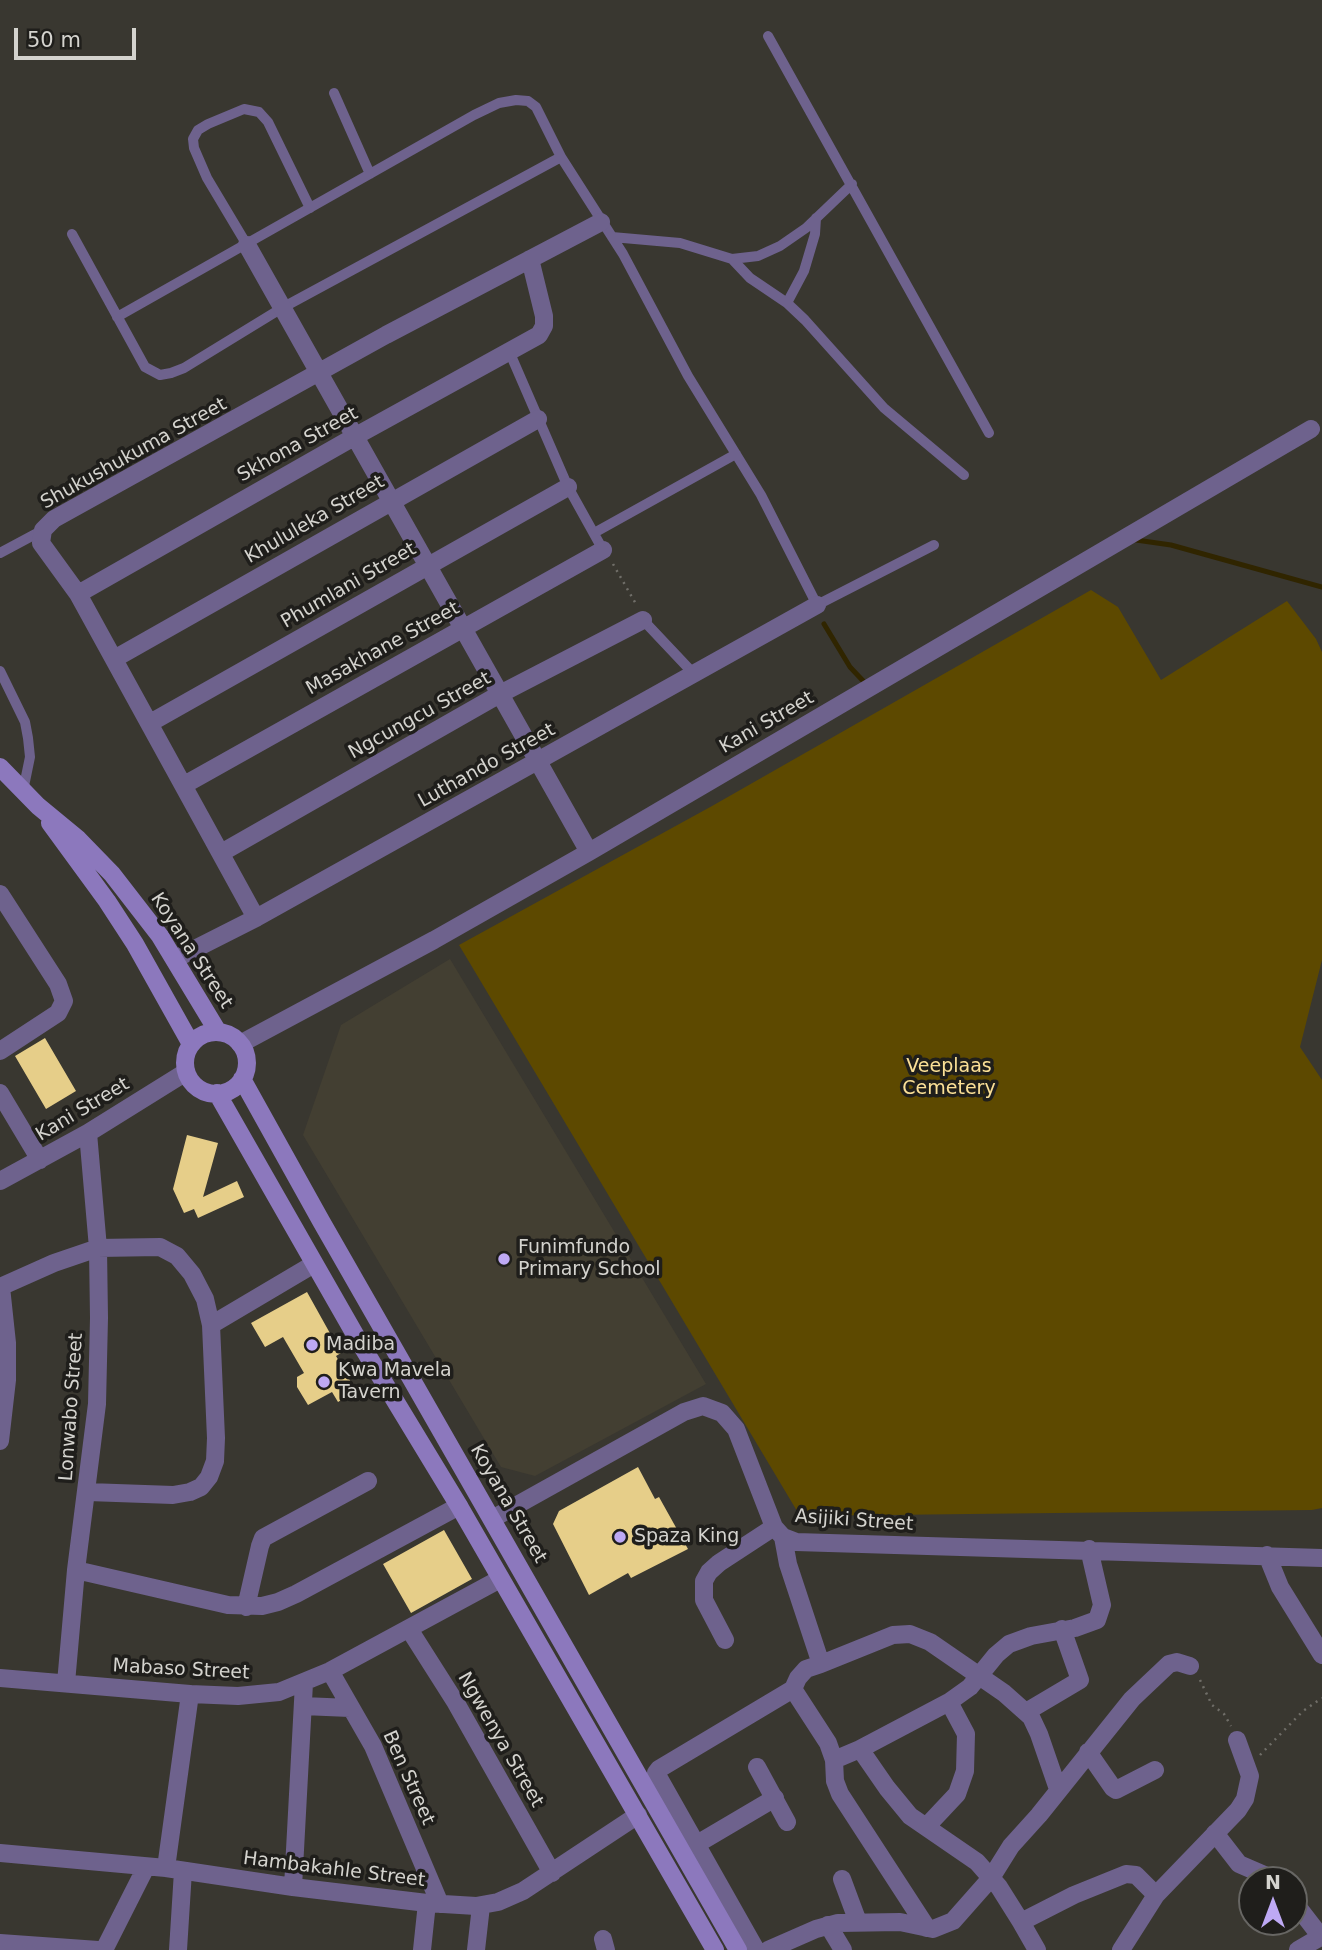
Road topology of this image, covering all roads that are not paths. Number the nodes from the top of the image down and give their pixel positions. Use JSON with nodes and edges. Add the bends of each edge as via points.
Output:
{"nodes":[{"id":1,"x":768,"y":36,"type":"dead end"},
{"id":2,"x":334,"y":93,"type":"dead end"},
{"id":3,"x":561,"y":157,"type":"junction"},
{"id":4,"x":370,"y":174,"type":"junction"},
{"id":5,"x":852,"y":184,"type":"junction"},
{"id":6,"x":310,"y":208,"type":"junction"},
{"id":7,"x":816,"y":218,"type":"junction"},
{"id":8,"x":601,"y":222,"type":"junction"},
{"id":9,"x":72,"y":234,"type":"dead end"},
{"id":10,"x":612,"y":237,"type":"junction"},
{"id":11,"x":247,"y":245,"type":"junction"},
{"id":12,"x":530,"y":259,"type":"junction"},
{"id":13,"x":732,"y":259,"type":"junction"},
{"id":14,"x":787,"y":303,"type":"junction"},
{"id":15,"x":282,"y":308,"type":"junction"},
{"id":16,"x":117,"y":317,"type":"junction"},
{"id":17,"x":509,"y":351,"type":"junction"},
{"id":18,"x":319,"y":375,"type":"junction"},
{"id":19,"x":538,"y":419,"type":"junction"},
{"id":20,"x":1311,"y":429,"type":"dead end"},
{"id":21,"x":989,"y":433,"type":"dead end"},
{"id":22,"x":354,"y":437,"type":"junction"},
{"id":23,"x":736,"y":454,"type":"junction"},
{"id":24,"x":964,"y":475,"type":"dead end"},
{"id":25,"x":568,"y":487,"type":"junction"},
{"id":26,"x":390,"y":501,"type":"junction"},
{"id":27,"x":43,"y":530,"type":"junction"},
{"id":28,"x":594,"y":533,"type":"junction"},
{"id":29,"x":934,"y":545,"type":"dead end"},
{"id":30,"x":603,"y":550,"type":"joint"},
{"id":31,"x":0,"y":553,"type":"edge"},
{"id":32,"x":428,"y":565,"type":"junction"},
{"id":33,"x":78,"y":594,"type":"junction"},
{"id":34,"x":817,"y":605,"type":"junction"},
{"id":35,"x":643,"y":620,"type":"joint"},
{"id":36,"x":462,"y":628,"type":"junction"},
{"id":37,"x":114,"y":659,"type":"junction"},
{"id":38,"x":0,"y":671,"type":"edge"},
{"id":39,"x":692,"y":673,"type":"junction"},
{"id":40,"x":500,"y":694,"type":"junction"},
{"id":41,"x":150,"y":723,"type":"junction"},
{"id":42,"x":538,"y":762,"type":"junction"},
{"id":43,"x":0,"y":767,"type":"edge"},
{"id":44,"x":184,"y":785,"type":"junction"},
{"id":45,"x":23,"y":791,"type":"junction"},
{"id":46,"x":38,"y":806,"type":"junction"},
{"id":47,"x":589,"y":852,"type":"junction"},
{"id":48,"x":221,"y":853,"type":"junction"},
{"id":49,"x":0,"y":894,"type":"edge"},
{"id":50,"x":256,"y":918,"type":"junction"},
{"id":51,"x":175,"y":959,"type":"junction"},
{"id":52,"x":218,"y":1032,"type":"junction"},
{"id":53,"x":191,"y":1044,"type":"junction"},
{"id":54,"x":240,"y":1044,"type":"junction"},
{"id":55,"x":0,"y":1051,"type":"edge"},
{"id":56,"x":186,"y":1072,"type":"junction"},
{"id":57,"x":242,"y":1079,"type":"junction"},
{"id":58,"x":0,"y":1093,"type":"edge"},
{"id":59,"x":217,"y":1093,"type":"junction"},
{"id":60,"x":88,"y":1133,"type":"junction"},
{"id":61,"x":40,"y":1160,"type":"junction"},
{"id":62,"x":0,"y":1181,"type":"edge"},
{"id":63,"x":98,"y":1248,"type":"junction"},
{"id":64,"x":314,"y":1264,"type":"junction"},
{"id":65,"x":0,"y":1287,"type":"edge"},
{"id":66,"x":211,"y":1325,"type":"junction"},
{"id":67,"x":0,"y":1441,"type":"edge"},
{"id":68,"x":368,"y":1481,"type":"dead end"},
{"id":69,"x":88,"y":1492,"type":"junction"},
{"id":70,"x":459,"y":1506,"type":"junction"},
{"id":71,"x":492,"y":1519,"type":"junction"},
{"id":72,"x":779,"y":1532,"type":"junction"},
{"id":73,"x":1089,"y":1549,"type":"junction"},
{"id":74,"x":1266,"y":1555,"type":"junction"},
{"id":75,"x":1322,"y":1558,"type":"edge"},
{"id":76,"x":76,"y":1570,"type":"junction"},
{"id":77,"x":500,"y":1579,"type":"junction"},
{"id":78,"x":246,"y":1607,"type":"junction"},
{"id":79,"x":409,"y":1629,"type":"junction"},
{"id":80,"x":1062,"y":1629,"type":"junction"},
{"id":81,"x":725,"y":1640,"type":"dead end"},
{"id":82,"x":1322,"y":1655,"type":"edge"},
{"id":83,"x":821,"y":1664,"type":"junction"},
{"id":84,"x":1190,"y":1666,"type":"road end"},
{"id":85,"x":330,"y":1671,"type":"junction"},
{"id":86,"x":980,"y":1677,"type":"junction"},
{"id":87,"x":0,"y":1678,"type":"edge"},
{"id":88,"x":66,"y":1683,"type":"junction"},
{"id":89,"x":304,"y":1684,"type":"junction"},
{"id":90,"x":793,"y":1689,"type":"junction"},
{"id":91,"x":190,"y":1694,"type":"junction"},
{"id":92,"x":948,"y":1702,"type":"junction"},
{"id":93,"x":303,"y":1706,"type":"junction"},
{"id":94,"x":350,"y":1708,"type":"junction"},
{"id":95,"x":1026,"y":1712,"type":"junction"},
{"id":96,"x":1237,"y":1740,"type":"road end"},
{"id":97,"x":860,"y":1749,"type":"junction"},
{"id":98,"x":1088,"y":1752,"type":"junction"},
{"id":99,"x":834,"y":1760,"type":"junction"},
{"id":100,"x":757,"y":1767,"type":"dead end"},
{"id":101,"x":1155,"y":1770,"type":"dead end"},
{"id":102,"x":1058,"y":1789,"type":"junction"},
{"id":103,"x":775,"y":1798,"type":"junction"},
{"id":104,"x":638,"y":1815,"type":"junction"},
{"id":105,"x":788,"y":1822,"type":"dead end"},
{"id":106,"x":926,"y":1827,"type":"junction"},
{"id":107,"x":1214,"y":1833,"type":"junction"},
{"id":108,"x":697,"y":1844,"type":"junction"},
{"id":109,"x":0,"y":1853,"type":"edge"},
{"id":110,"x":1244,"y":1866,"type":"edge"},
{"id":111,"x":146,"y":1867,"type":"junction"},
{"id":112,"x":174,"y":1869,"type":"junction"},
{"id":113,"x":552,"y":1873,"type":"junction"},
{"id":114,"x":991,"y":1878,"type":"junction"},
{"id":115,"x":842,"y":1879,"type":"dead end"},
{"id":116,"x":293,"y":1888,"type":"junction"},
{"id":117,"x":1156,"y":1895,"type":"junction"},
{"id":118,"x":433,"y":1904,"type":"junction"},
{"id":119,"x":481,"y":1906,"type":"junction"},
{"id":120,"x":858,"y":1922,"type":"junction"},
{"id":121,"x":1021,"y":1922,"type":"junction"},
{"id":122,"x":828,"y":1926,"type":"junction"},
{"id":123,"x":927,"y":1928,"type":"junction"},
{"id":124,"x":0,"y":1943,"type":"edge"},
{"id":125,"x":20,"y":1948,"type":"edge"},
{"id":126,"x":98,"y":1950,"type":"edge"},
{"id":127,"x":104,"y":1950,"type":"edge"},
{"id":128,"x":177,"y":1950,"type":"edge"},
{"id":129,"x":422,"y":1950,"type":"edge"},
{"id":130,"x":476,"y":1950,"type":"edge"},
{"id":131,"x":715,"y":1950,"type":"edge"},
{"id":132,"x":738,"y":1950,"type":"edge"},
{"id":133,"x":757,"y":1950,"type":"edge"},
{"id":134,"x":768,"y":1950,"type":"edge"},
{"id":135,"x":843,"y":1950,"type":"edge"},
{"id":136,"x":1037,"y":1950,"type":"edge"},
{"id":137,"x":1121,"y":1950,"type":"edge"}],
"edges":[{"from":1,"to":5,"type":"lane"},
{"from":2,"to":4,"type":"lane"},
{"from":3,"to":4,"type":"lane","via":[[537,107],[516,100],[474,114]]},
{"from":3,"to":8,"type":"lane"},
{"from":3,"to":15,"type":"lane"},
{"from":4,"to":6,"type":"lane"},
{"from":5,"to":7,"type":"lane"},
{"from":5,"to":21,"type":"lane"},
{"from":6,"to":11,"type":"lane"},
{"from":6,"to":11,"type":"lane","via":[[259,112],[244,109],[208,124],[198,130],[194,148]]},
{"from":7,"to":13,"type":"lane","via":[[780,246],[758,256]]},
{"from":7,"to":14,"type":"lane","via":[[804,271]]},
{"from":8,"to":10,"type":"lane"},
{"from":8,"to":12,"type":"street","name":"Shukushukuma Street"},
{"from":9,"to":16,"type":"lane"},
{"from":10,"to":13,"type":"lane","via":[[680,243]]},
{"from":10,"to":23,"type":"lane"},
{"from":11,"to":15,"type":"street"},
{"from":11,"to":16,"type":"lane"},
{"from":12,"to":17,"type":"street","name":"Skhona Street","via":[[544,326],[540,335]]},
{"from":12,"to":18,"type":"street","name":"Shukushukuma Street"},
{"from":13,"to":14,"type":"lane","via":[[750,278]]},
{"from":14,"to":24,"type":"lane","via":[[884,408]]},
{"from":15,"to":16,"type":"lane","via":[[184,368],[160,375],[145,367]]},
{"from":15,"to":18,"type":"street"},
{"from":17,"to":19,"type":"lane"},
{"from":17,"to":22,"type":"street","name":"Skhona Street"},
{"from":18,"to":22,"type":"street"},
{"from":18,"to":27,"type":"street","name":"Shukushukuma Street","via":[[54,519]]},
{"from":19,"to":25,"type":"lane"},
{"from":19,"to":26,"type":"street","name":"Khululeka Street"},
{"from":20,"to":47,"type":"street","name":"Kani Street"},
{"from":22,"to":26,"type":"street"},
{"from":22,"to":33,"type":"street","name":"Skhona Street"},
{"from":23,"to":28,"type":"lane"},
{"from":23,"to":34,"type":"lane"},
{"from":25,"to":28,"type":"lane"},
{"from":25,"to":32,"type":"street","name":"Phumlani Street"},
{"from":26,"to":32,"type":"street"},
{"from":26,"to":37,"type":"street","name":"Khululeka Street"},
{"from":27,"to":31,"type":"lane"},
{"from":27,"to":33,"type":"street","name":"Shukushukuma Street","via":[[41,543]]},
{"from":28,"to":30,"type":"lane"},
{"from":29,"to":34,"type":"lane"},
{"from":30,"to":36,"type":"street","name":"Masakhane Street"},
{"from":32,"to":36,"type":"street"},
{"from":32,"to":41,"type":"street","name":"Phumlani Street"},
{"from":33,"to":37,"type":"street","name":"Shukushukuma Street"},
{"from":34,"to":39,"type":"street","name":"Luthando Street"},
{"from":35,"to":39,"type":"lane"},
{"from":35,"to":40,"type":"street","name":"Ngcungcu Street"},
{"from":36,"to":40,"type":"street"},
{"from":36,"to":44,"type":"street","name":"Masakhane Street"},
{"from":37,"to":41,"type":"street","name":"Shukushukuma Street"},
{"from":38,"to":45,"type":"lane","via":[[25,722],[30,757]]},
{"from":39,"to":42,"type":"street","name":"Luthando Street"},
{"from":40,"to":42,"type":"street"},
{"from":40,"to":48,"type":"street","name":"Ngcungcu Street"},
{"from":41,"to":44,"type":"street","name":"Shukushukuma Street"},
{"from":42,"to":47,"type":"street"},
{"from":42,"to":50,"type":"street","name":"Luthando Street"},
{"from":43,"to":45,"type":"main road","name":"Koyana Street"},
{"from":44,"to":48,"type":"street","name":"Shukushukuma Street"},
{"from":45,"to":46,"type":"main road","name":"Koyana Street"},
{"from":46,"to":51,"type":"main road","name":"Koyana Street","via":[[112,874]]},
{"from":46,"to":53,"type":"main road","name":"Koyana Street","via":[[135,944]]},
{"from":47,"to":54,"type":"street","name":"Kani Street"},
{"from":48,"to":50,"type":"street","name":"Shukushukuma Street"},
{"from":49,"to":55,"type":"street","via":[[58,984],[64,1001],[58,1013]]},
{"from":50,"to":51,"type":"street","name":"Luthando Street"},
{"from":51,"to":52,"type":"main road","name":"Koyana Street"},
{"from":52,"to":53,"type":"main road"},
{"from":52,"to":54,"type":"main road","via":[[229,1034]]},
{"from":53,"to":56,"type":"main road"},
{"from":54,"to":57,"type":"main road","via":[[247,1058]]},
{"from":56,"to":59,"type":"main road","via":[[198,1088]]},
{"from":56,"to":60,"type":"street","name":"Kani Street"},
{"from":57,"to":59,"type":"main road","via":[[226,1092]]},
{"from":57,"to":71,"type":"main road","name":"Koyana Street"},
{"from":58,"to":61,"type":"street"},
{"from":59,"to":64,"type":"main road"},
{"from":60,"to":61,"type":"street","name":"Kani Street"},
{"from":60,"to":63,"type":"street","name":"Lonwabo Street"},
{"from":61,"to":62,"type":"street","name":"Kani Street"},
{"from":63,"to":65,"type":"street"},
{"from":63,"to":66,"type":"street","via":[[160,1247],[177,1256],[205,1299]]},
{"from":63,"to":69,"type":"street","name":"Lonwabo Street","via":[[97,1404]]},
{"from":64,"to":66,"type":"street"},
{"from":64,"to":70,"type":"main road"},
{"from":65,"to":67,"type":"street","via":[[7,1355]]},
{"from":66,"to":69,"type":"street","via":[[215,1461],[201,1488],[173,1495]]},
{"from":68,"to":78,"type":"street","via":[[263,1538]]},
{"from":69,"to":76,"type":"street","name":"Lonwabo Street"},
{"from":70,"to":77,"type":"main road"},
{"from":70,"to":78,"type":"street","via":[[296,1594]]},
{"from":71,"to":72,"type":"street","name":"Asijiki Street","via":[[684,1412],[703,1406],[722,1413],[736,1429]]},
{"from":71,"to":132,"type":"main road","name":"Koyana Street"},
{"from":72,"to":73,"type":"street","name":"Asijiki Street","via":[[796,1542]]},
{"from":72,"to":81,"type":"street","via":[[719,1563],[704,1581],[704,1600]]},
{"from":72,"to":83,"type":"street"},
{"from":73,"to":74,"type":"street","name":"Asijiki Street"},
{"from":73,"to":80,"type":"street","via":[[1101,1612],[1090,1623]]},
{"from":74,"to":75,"type":"street","name":"Asijiki Street"},
{"from":74,"to":82,"type":"street"},
{"from":76,"to":78,"type":"street"},
{"from":76,"to":88,"type":"street","name":"Lonwabo Street"},
{"from":77,"to":79,"type":"street","name":"Mabaso Street"},
{"from":77,"to":104,"type":"main road"},
{"from":79,"to":85,"type":"street","name":"Mabaso Street"},
{"from":79,"to":113,"type":"street","name":"Ngwenya Street"},
{"from":80,"to":86,"type":"street","via":[[1009,1644]]},
{"from":80,"to":95,"type":"street","via":[[1080,1680]]},
{"from":83,"to":86,"type":"street","via":[[884,1638],[910,1634],[930,1642]]},
{"from":83,"to":90,"type":"street","via":[[806,1669]]},
{"from":84,"to":98,"type":"street","via":[[1177,1662],[1162,1669]]},
{"from":85,"to":89,"type":"street","name":"Mabaso Street"},
{"from":85,"to":94,"type":"street","name":"Ben Street"},
{"from":86,"to":92,"type":"street"},
{"from":86,"to":95,"type":"street"},
{"from":87,"to":88,"type":"street","name":"Mabaso Street"},
{"from":88,"to":91,"type":"street","name":"Mabaso Street"},
{"from":89,"to":91,"type":"street","name":"Mabaso Street","via":[[261,1695]]},
{"from":89,"to":93,"type":"street"},
{"from":90,"to":99,"type":"street"},
{"from":90,"to":108,"type":"street","via":[[657,1771]]},
{"from":91,"to":112,"type":"street"},
{"from":92,"to":97,"type":"street"},
{"from":92,"to":106,"type":"street","via":[[966,1734],[965,1771],[957,1794]]},
{"from":93,"to":94,"type":"street"},
{"from":93,"to":116,"type":"street"},
{"from":94,"to":118,"type":"street","name":"Ben Street","via":[[382,1764]]},
{"from":95,"to":102,"type":"street","via":[[1039,1734]]},
{"from":96,"to":107,"type":"street","via":[[1248,1767],[1248,1789],[1238,1810]]},
{"from":97,"to":99,"type":"street"},
{"from":97,"to":106,"type":"street","via":[[899,1803]]},
{"from":98,"to":101,"type":"street","via":[[1116,1790]]},
{"from":98,"to":102,"type":"street"},
{"from":99,"to":123,"type":"street","via":[[840,1794]]},
{"from":100,"to":103,"type":"street"},
{"from":102,"to":114,"type":"street","via":[[1003,1856]]},
{"from":103,"to":105,"type":"street"},
{"from":103,"to":108,"type":"street"},
{"from":104,"to":113,"type":"street","name":"Hambakahle Street"},
{"from":104,"to":131,"type":"main road"},
{"from":106,"to":114,"type":"street"},
{"from":107,"to":110,"type":"street"},
{"from":107,"to":117,"type":"street"},
{"from":108,"to":133,"type":"street"},
{"from":109,"to":111,"type":"street","name":"Hambakahle Street"},
{"from":111,"to":112,"type":"street","name":"Hambakahle Street"},
{"from":111,"to":127,"type":"street"},
{"from":112,"to":116,"type":"street","name":"Hambakahle Street"},
{"from":112,"to":128,"type":"street"},
{"from":113,"to":119,"type":"street","name":"Hambakahle Street","via":[[511,1897]]},
{"from":114,"to":121,"type":"street"},
{"from":114,"to":123,"type":"street","via":[[953,1921]]},
{"from":115,"to":120,"type":"street"},
{"from":116,"to":118,"type":"street","name":"Hambakahle Street"},
{"from":117,"to":121,"type":"street","via":[[1136,1875],[1126,1874]]},
{"from":117,"to":137,"type":"street"},
{"from":118,"to":119,"type":"street","name":"Hambakahle Street"},
{"from":118,"to":129,"type":"street"},
{"from":119,"to":130,"type":"street"},
{"from":120,"to":122,"type":"street"},
{"from":120,"to":123,"type":"street","via":[[900,1922]]},
{"from":121,"to":136,"type":"street"},
{"from":122,"to":134,"type":"street"},
{"from":122,"to":135,"type":"street"},
{"from":124,"to":125,"type":"street"},
{"from":125,"to":126,"type":"street"}]}
